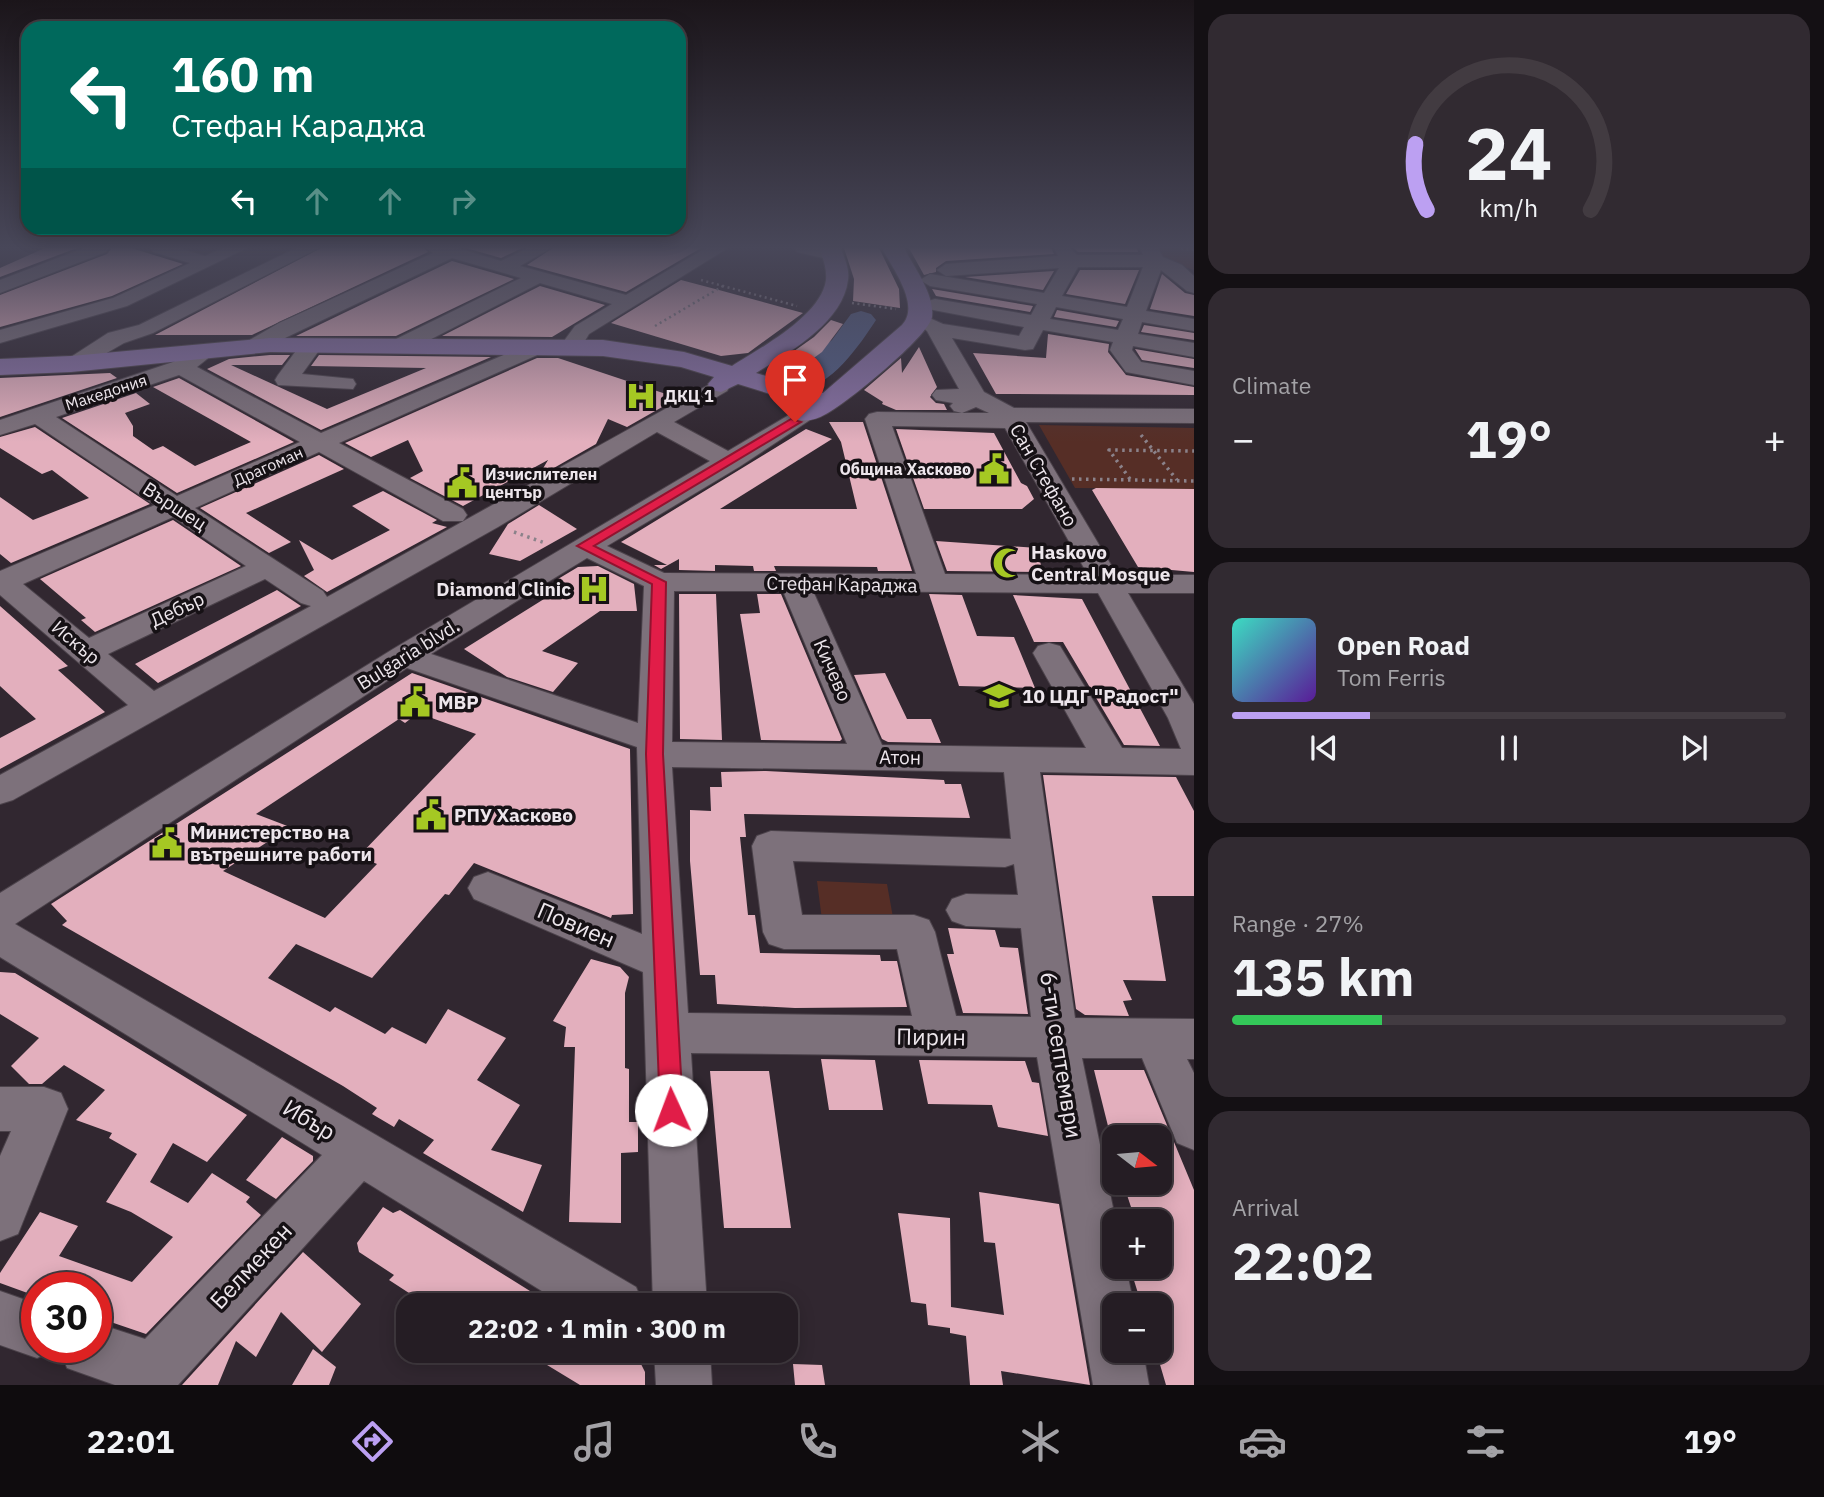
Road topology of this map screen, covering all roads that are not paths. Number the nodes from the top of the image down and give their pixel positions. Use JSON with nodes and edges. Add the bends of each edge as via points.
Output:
{"nodes":[{"id":1,"x":84,"y":313,"type":"edge"},
{"id":2,"x":161,"y":313,"type":"edge"},
{"id":3,"x":179,"y":313,"type":"edge"},
{"id":4,"x":315,"y":313,"type":"edge"},
{"id":5,"x":467,"y":313,"type":"edge"},
{"id":6,"x":611,"y":313,"type":"edge"},
{"id":7,"x":818,"y":313,"type":"edge"},
{"id":8,"x":923,"y":313,"type":"edge"},
{"id":9,"x":1042,"y":313,"type":"edge"},
{"id":10,"x":1126,"y":313,"type":"edge"},
{"id":11,"x":1134,"y":314,"type":"junction"},
{"id":12,"x":924,"y":316,"type":"junction"},
{"id":13,"x":1036,"y":322,"type":"junction"},
{"id":14,"x":1194,"y":325,"type":"edge"},
{"id":15,"x":0,"y":337,"type":"edge"},
{"id":16,"x":116,"y":338,"type":"junction"},
{"id":17,"x":1125,"y":338,"type":"junction"},
{"id":18,"x":252,"y":345,"type":"junction"},
{"id":19,"x":312,"y":345,"type":"junction"},
{"id":20,"x":400,"y":346,"type":"junction"},
{"id":21,"x":536,"y":347,"type":"junction"},
{"id":22,"x":208,"y":349,"type":"junction"},
{"id":23,"x":577,"y":349,"type":"junction"},
{"id":24,"x":1194,"y":351,"type":"edge"},
{"id":25,"x":71,"y":364,"type":"junction"},
{"id":26,"x":0,"y":367,"type":"edge"},
{"id":27,"x":181,"y":367,"type":"junction"},
{"id":28,"x":1194,"y":379,"type":"edge"},
{"id":29,"x":733,"y":382,"type":"junction"},
{"id":30,"x":345,"y":384,"type":"dead end"},
{"id":31,"x":944,"y":395,"type":"dead end"},
{"id":32,"x":975,"y":397,"type":"junction"},
{"id":33,"x":810,"y":406,"type":"junction"},
{"id":34,"x":876,"y":414,"type":"junction"},
{"id":35,"x":37,"y":415,"type":"junction"},
{"id":36,"x":1194,"y":416,"type":"edge"},
{"id":37,"x":1012,"y":418,"type":"junction"},
{"id":38,"x":658,"y":423,"type":"junction"},
{"id":39,"x":0,"y":428,"type":"edge"},
{"id":40,"x":321,"y":443,"type":"junction"},
{"id":41,"x":730,"y":462,"type":"junction"},
{"id":42,"x":176,"y":507,"type":"junction"},
{"id":43,"x":453,"y":515,"type":"dead end"},
{"id":44,"x":578,"y":549,"type":"junction"},
{"id":45,"x":267,"y":567,"type":"junction"},
{"id":46,"x":1,"y":582,"type":"edge"},
{"id":47,"x":659,"y":582,"type":"junction"},
{"id":48,"x":795,"y":584,"type":"junction"},
{"id":49,"x":1185,"y":584,"type":"edge"},
{"id":50,"x":934,"y":585,"type":"junction"},
{"id":51,"x":1109,"y":586,"type":"junction"},
{"id":52,"x":312,"y":597,"type":"dead end"},
{"id":53,"x":87,"y":652,"type":"junction"},
{"id":54,"x":1049,"y":653,"type":"dead end"},
{"id":55,"x":404,"y":656,"type":"junction"},
{"id":56,"x":150,"y":706,"type":"junction"},
{"id":57,"x":1191,"y":726,"type":"edge"},
{"id":58,"x":654,"y":747,"type":"junction"},
{"id":59,"x":870,"y":757,"type":"junction"},
{"id":60,"x":1020,"y":758,"type":"junction"},
{"id":61,"x":1128,"y":761,"type":"junction"},
{"id":62,"x":1194,"y":762,"type":"edge"},
{"id":63,"x":0,"y":791,"type":"edge"},
{"id":64,"x":1005,"y":852,"type":"dead end"},
{"id":65,"x":488,"y":888,"type":"dead end"},
{"id":66,"x":966,"y":911,"type":"dead end"},
{"id":67,"x":1039,"y":912,"type":"junction"},
{"id":68,"x":0,"y":913,"type":"edge"},
{"id":69,"x":0,"y":936,"type":"edge"},
{"id":70,"x":664,"y":962,"type":"junction"},
{"id":71,"x":668,"y":1033,"type":"junction"},
{"id":72,"x":939,"y":1037,"type":"junction"},
{"id":73,"x":1056,"y":1039,"type":"junction"},
{"id":74,"x":1175,"y":1039,"type":"edge"},
{"id":75,"x":0,"y":1109,"type":"edge"},
{"id":76,"x":1194,"y":1128,"type":"edge"},
{"id":77,"x":359,"y":1150,"type":"junction"},
{"id":78,"x":0,"y":1216,"type":"edge"},
{"id":79,"x":596,"y":1293,"type":"edge"},
{"id":80,"x":679,"y":1293,"type":"edge"},
{"id":81,"x":1104,"y":1293,"type":"edge"},
{"id":82,"x":0,"y":1318,"type":"edge"},
{"id":83,"x":21,"y":1325,"type":"edge"},
{"id":84,"x":112,"y":1360,"type":"edge"},
{"id":85,"x":683,"y":1363,"type":"edge"},
{"id":86,"x":1117,"y":1363,"type":"edge"},
{"id":87,"x":151,"y":1378,"type":"edge"},
{"id":88,"x":684,"y":1385,"type":"edge"},
{"id":89,"x":1121,"y":1385,"type":"edge"}],
"edges":[{"from":1,"to":15,"type":"street"},
{"from":2,"to":16,"type":"street"},
{"from":3,"to":16,"type":"street"},
{"from":4,"to":18,"type":"street"},
{"from":5,"to":20,"type":"street"},
{"from":6,"to":23,"type":"street","via":[[574,338]]},
{"from":7,"to":29,"type":"main road"},
{"from":8,"to":12,"type":"main road"},
{"from":9,"to":13,"type":"street"},
{"from":10,"to":11,"type":"street"},
{"from":11,"to":14,"type":"street"},
{"from":11,"to":17,"type":"street"},
{"from":12,"to":13,"type":"street"},
{"from":12,"to":13,"type":"street","via":[[1026,344]]},
{"from":12,"to":32,"type":"street"},
{"from":12,"to":33,"type":"main road","name":"Bulgaria blvd.","via":[[892,349]]},
{"from":13,"to":17,"type":"street"},
{"from":16,"to":25,"type":"street"},
{"from":17,"to":24,"type":"street"},
{"from":17,"to":28,"type":"street","via":[[1121,349],[1133,367]]},
{"from":18,"to":19,"type":"main road"},
{"from":18,"to":22,"type":"main road"},
{"from":19,"to":20,"type":"main road"},
{"from":19,"to":30,"type":"street","via":[[286,380]]},
{"from":20,"to":21,"type":"main road"},
{"from":21,"to":23,"type":"main road"},
{"from":21,"to":40,"type":"street","name":"Драгоман"},
{"from":22,"to":25,"type":"main road"},
{"from":22,"to":27,"type":"street","name":"Македония"},
{"from":23,"to":29,"type":"main road"},
{"from":25,"to":26,"type":"main road"},
{"from":27,"to":35,"type":"street","name":"Македония"},
{"from":27,"to":40,"type":"street"},
{"from":29,"to":33,"type":"main road"},
{"from":29,"to":38,"type":"street"},
{"from":31,"to":32,"type":"street","name":"Сан Стефано"},
{"from":32,"to":34,"type":"street","via":[[959,407]]},
{"from":32,"to":37,"type":"street","name":"Сан Стефано"},
{"from":33,"to":41,"type":"street","name":"Bulgaria blvd."},
{"from":34,"to":37,"type":"street"},
{"from":34,"to":50,"type":"street"},
{"from":35,"to":39,"type":"street","name":"Македония"},
{"from":35,"to":42,"type":"street","name":"Вършец"},
{"from":36,"to":37,"type":"street"},
{"from":37,"to":51,"type":"street","name":"Сан Стефано"},
{"from":38,"to":41,"type":"street"},
{"from":38,"to":56,"type":"street"},
{"from":40,"to":42,"type":"street","name":"Драгоман"},
{"from":40,"to":43,"type":"street"},
{"from":41,"to":44,"type":"street","name":"Bulgaria blvd."},
{"from":42,"to":45,"type":"street","name":"Вършец"},
{"from":42,"to":46,"type":"street","name":"Драгоман"},
{"from":44,"to":47,"type":"street","name":"Стефан Караджа"},
{"from":44,"to":55,"type":"street","name":"Bulgaria blvd."},
{"from":45,"to":52,"type":"street","name":"Вършец"},
{"from":45,"to":53,"type":"street","name":"Дебър"},
{"from":46,"to":53,"type":"street","name":"Искър"},
{"from":47,"to":48,"type":"street","name":"Стефан Караджа"},
{"from":47,"to":58,"type":"street"},
{"from":48,"to":50,"type":"street","name":"Стефан Караджа"},
{"from":48,"to":59,"type":"street","name":"Кичево"},
{"from":49,"to":51,"type":"street","name":"Стефан Караджа"},
{"from":50,"to":51,"type":"street","name":"Стефан Караджа"},
{"from":51,"to":57,"type":"street","name":"Сан Стефано"},
{"from":53,"to":56,"type":"street","name":"Искър"},
{"from":54,"to":61,"type":"street"},
{"from":55,"to":58,"type":"street","name":"Атон"},
{"from":55,"to":68,"type":"street","name":"Bulgaria blvd."},
{"from":56,"to":63,"type":"street"},
{"from":58,"to":59,"type":"street","name":"Атон"},
{"from":58,"to":70,"type":"street"},
{"from":59,"to":60,"type":"street","name":"Атон"},
{"from":60,"to":61,"type":"street","name":"Атон"},
{"from":60,"to":67,"type":"street","name":"6-ти септември"},
{"from":61,"to":62,"type":"street","name":"Атон"},
{"from":64,"to":72,"type":"street","via":[[771,846],[784,932],[914,932]]},
{"from":65,"to":70,"type":"street","name":"Повиен"},
{"from":66,"to":67,"type":"street"},
{"from":67,"to":73,"type":"street","name":"6-ти септември"},
{"from":69,"to":77,"type":"street","name":"Ибър"},
{"from":70,"to":71,"type":"street"},
{"from":71,"to":72,"type":"street","name":"Пирин"},
{"from":71,"to":80,"type":"street"},
{"from":72,"to":73,"type":"street","name":"Пирин"},
{"from":73,"to":74,"type":"street","name":"Пирин"},
{"from":73,"to":81,"type":"street","name":"6-ти септември"},
{"from":74,"to":76,"type":"street"},
{"from":75,"to":78,"type":"street","via":[[44,1110]]},
{"from":77,"to":79,"type":"street","name":"Ибър"},
{"from":77,"to":87,"type":"street","name":"Белмекен"},
{"from":82,"to":83,"type":"street"},
{"from":84,"to":87,"type":"street"},
{"from":85,"to":88,"type":"street"},
{"from":86,"to":89,"type":"street","name":"6-ти септември"}]}
